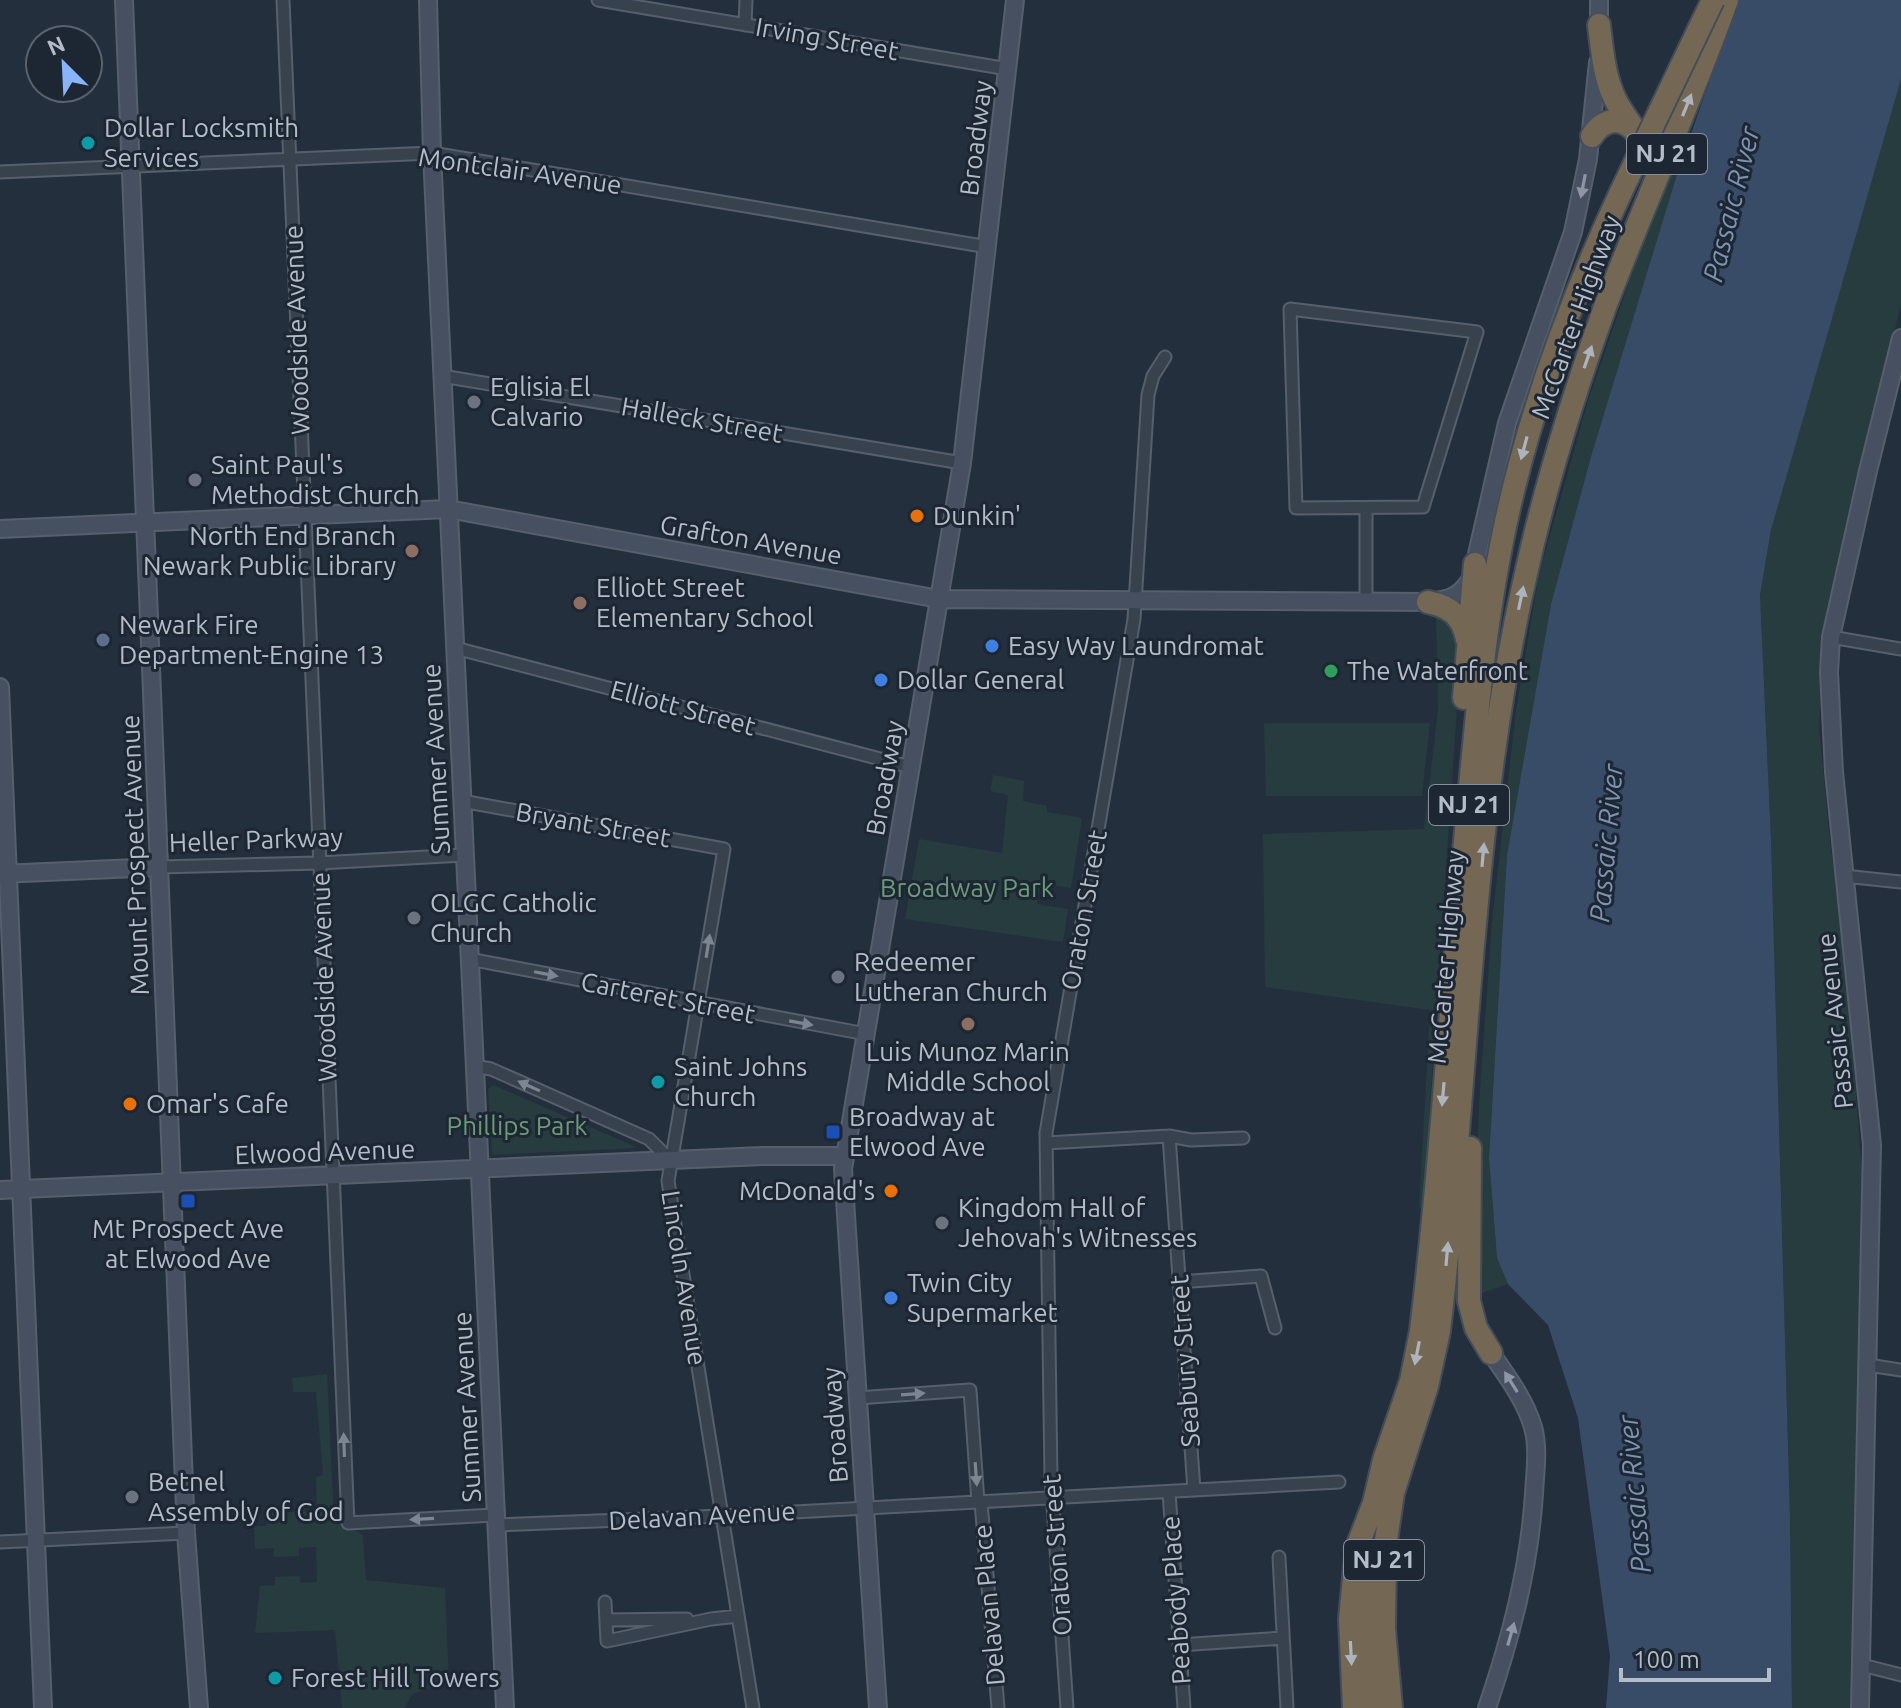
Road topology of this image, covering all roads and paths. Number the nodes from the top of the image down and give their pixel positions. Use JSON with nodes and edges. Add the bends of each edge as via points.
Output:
{"nodes":[{"id":1,"x":124,"y":0,"type":"edge"},
{"id":2,"x":283,"y":0,"type":"edge"},
{"id":3,"x":428,"y":0,"type":"edge"},
{"id":4,"x":598,"y":0,"type":"edge"},
{"id":5,"x":746,"y":0,"type":"edge"},
{"id":6,"x":1015,"y":0,"type":"edge"},
{"id":7,"x":1599,"y":0,"type":"edge"},
{"id":8,"x":1713,"y":0,"type":"edge"},
{"id":9,"x":1727,"y":0,"type":"edge"},
{"id":10,"x":745,"y":25,"type":"junction"},
{"id":11,"x":1599,"y":25,"type":"junction"},
{"id":12,"x":1008,"y":69,"type":"junction"},
{"id":13,"x":1592,"y":136,"type":"junction"},
{"id":14,"x":1640,"y":137,"type":"junction"},
{"id":15,"x":432,"y":153,"type":"junction"},
{"id":16,"x":289,"y":161,"type":"junction"},
{"id":17,"x":130,"y":166,"type":"junction"},
{"id":18,"x":0,"y":172,"type":"edge"},
{"id":19,"x":988,"y":247,"type":"junction"},
{"id":20,"x":1606,"y":307,"type":"junction"},
{"id":21,"x":1901,"y":338,"type":"edge"},
{"id":22,"x":1165,"y":357,"type":"dead end"},
{"id":23,"x":442,"y":376,"type":"junction"},
{"id":24,"x":962,"y":463,"type":"junction"},
{"id":25,"x":448,"y":509,"type":"junction"},
{"id":26,"x":1366,"y":509,"type":"junction"},
{"id":27,"x":305,"y":517,"type":"junction"},
{"id":28,"x":145,"y":524,"type":"junction"},
{"id":29,"x":0,"y":529,"type":"edge"},
{"id":30,"x":1475,"y":564,"type":"junction"},
{"id":31,"x":939,"y":599,"type":"junction"},
{"id":32,"x":1137,"y":601,"type":"junction"},
{"id":33,"x":1366,"y":602,"type":"junction"},
{"id":34,"x":1428,"y":602,"type":"junction"},
{"id":35,"x":1831,"y":637,"type":"junction"},
{"id":36,"x":1467,"y":646,"type":"junction"},
{"id":37,"x":455,"y":648,"type":"junction"},
{"id":38,"x":1901,"y":649,"type":"edge"},
{"id":39,"x":0,"y":687,"type":"edge"},
{"id":40,"x":911,"y":767,"type":"junction"},
{"id":41,"x":462,"y":801,"type":"junction"},
{"id":42,"x":724,"y":849,"type":"joint"},
{"id":43,"x":464,"y":855,"type":"junction"},
{"id":44,"x":319,"y":863,"type":"junction"},
{"id":45,"x":159,"y":867,"type":"junction"},
{"id":46,"x":4,"y":874,"type":"edge"},
{"id":47,"x":1844,"y":876,"type":"junction"},
{"id":48,"x":1901,"y":882,"type":"edge"},
{"id":49,"x":1461,"y":894,"type":"junction"},
{"id":50,"x":1478,"y":914,"type":"junction"},
{"id":51,"x":469,"y":959,"type":"junction"},
{"id":52,"x":699,"y":1004,"type":"junction"},
{"id":53,"x":866,"y":1034,"type":"junction"},
{"id":54,"x":474,"y":1066,"type":"junction"},
{"id":55,"x":1169,"y":1136,"type":"junction"},
{"id":56,"x":1243,"y":1138,"type":"dead end"},
{"id":57,"x":1046,"y":1143,"type":"junction"},
{"id":58,"x":844,"y":1156,"type":"junction"},
{"id":59,"x":671,"y":1161,"type":"junction"},
{"id":60,"x":480,"y":1170,"type":"junction"},
{"id":61,"x":333,"y":1176,"type":"junction"},
{"id":62,"x":172,"y":1183,"type":"junction"},
{"id":63,"x":21,"y":1189,"type":"junction"},
{"id":64,"x":0,"y":1190,"type":"edge"},
{"id":65,"x":1179,"y":1282,"type":"junction"},
{"id":66,"x":1275,"y":1328,"type":"dead end"},
{"id":67,"x":1491,"y":1353,"type":"joint"},
{"id":68,"x":1868,"y":1365,"type":"junction"},
{"id":69,"x":1901,"y":1370,"type":"edge"},
{"id":70,"x":857,"y":1398,"type":"junction"},
{"id":71,"x":1339,"y":1482,"type":"dead end"},
{"id":72,"x":1194,"y":1490,"type":"junction"},
{"id":73,"x":1169,"y":1492,"type":"junction"},
{"id":74,"x":1052,"y":1498,"type":"junction"},
{"id":75,"x":1384,"y":1498,"type":"junction"},
{"id":76,"x":980,"y":1502,"type":"junction"},
{"id":77,"x":865,"y":1509,"type":"junction"},
{"id":78,"x":722,"y":1516,"type":"junction"},
{"id":79,"x":496,"y":1520,"type":"junction"},
{"id":80,"x":348,"y":1523,"type":"joint"},
{"id":81,"x":186,"y":1533,"type":"junction"},
{"id":82,"x":36,"y":1540,"type":"junction"},
{"id":83,"x":0,"y":1542,"type":"edge"},
{"id":84,"x":1279,"y":1557,"type":"dead end"},
{"id":85,"x":605,"y":1602,"type":"dead end"},
{"id":86,"x":738,"y":1616,"type":"junction"},
{"id":87,"x":711,"y":1619,"type":"junction"},
{"id":88,"x":606,"y":1620,"type":"junction"},
{"id":89,"x":1283,"y":1638,"type":"junction"},
{"id":90,"x":1179,"y":1645,"type":"junction"},
{"id":91,"x":1862,"y":1665,"type":"junction"},
{"id":92,"x":1901,"y":1675,"type":"edge"},
{"id":93,"x":43,"y":1708,"type":"edge"},
{"id":94,"x":199,"y":1708,"type":"edge"},
{"id":95,"x":505,"y":1708,"type":"edge"},
{"id":96,"x":753,"y":1708,"type":"edge"},
{"id":97,"x":878,"y":1708,"type":"edge"},
{"id":98,"x":998,"y":1708,"type":"edge"},
{"id":99,"x":1067,"y":1708,"type":"edge"},
{"id":100,"x":1184,"y":1708,"type":"edge"},
{"id":101,"x":1287,"y":1708,"type":"edge"},
{"id":102,"x":1354,"y":1708,"type":"edge"},
{"id":103,"x":1372,"y":1708,"type":"edge"},
{"id":104,"x":1391,"y":1708,"type":"edge"},
{"id":105,"x":1487,"y":1708,"type":"edge"},
{"id":106,"x":1860,"y":1708,"type":"edge"}],
"edges":[{"from":1,"to":17,"type":"street","name":"Mount Prospect Avenue"},
{"from":2,"to":16,"type":"street","name":"Woodside Avenue"},
{"from":3,"to":15,"type":"street","name":"Summer Avenue"},
{"from":4,"to":10,"type":"street","name":"Irving Street"},
{"from":5,"to":10,"type":"street"},
{"from":6,"to":12,"type":"street","name":"Broadway"},
{"from":7,"to":11,"type":"street","name":"McCarter Highway"},
{"from":8,"to":49,"type":"highway","number":"NJ 21","one_way":true,"bridge":true,"via":[[1589,261],[1528,433],[1484,644]]},
{"from":20,"to":9,"type":"highway","name":"McCarter Highway","number":"NJ 21","one_way":true},
{"from":10,"to":12,"type":"street","name":"Irving Street"},
{"from":11,"to":13,"type":"street","name":"McCarter Highway"},
{"from":11,"to":14,"type":"highway","via":[[1613,96]]},
{"from":12,"to":19,"type":"street","name":"Broadway"},
{"from":13,"to":14,"type":"highway","via":[[1602,124],[1619,121]]},
{"from":13,"to":30,"type":"street","name":"McCarter Highway","one_way":true,"via":[[1573,232],[1507,423]]},
{"from":14,"to":20,"type":"highway","via":[[1647,158],[1645,179]]},
{"from":15,"to":16,"type":"street","name":"Montclair Avenue"},
{"from":15,"to":19,"type":"street","name":"Montclair Avenue"},
{"from":15,"to":23,"type":"street","name":"Summer Avenue"},
{"from":16,"to":17,"type":"street","name":"Montclair Avenue"},
{"from":16,"to":27,"type":"street","name":"Woodside Avenue"},
{"from":17,"to":18,"type":"street","name":"Montclair Avenue"},
{"from":17,"to":28,"type":"street","name":"Mount Prospect Avenue"},
{"from":19,"to":24,"type":"street","name":"Broadway"},
{"from":50,"to":20,"type":"highway","name":"McCarter Highway","number":"NJ 21","one_way":true,"via":[[1499,719],[1522,590],[1561,440]]},
{"from":21,"to":35,"type":"street","name":"Passaic Avenue"},
{"from":22,"to":32,"type":"street","name":"Oraton Street","via":[[1148,395]]},
{"from":23,"to":24,"type":"street","name":"Halleck Street"},
{"from":23,"to":25,"type":"street","name":"Summer Avenue"},
{"from":24,"to":31,"type":"street","name":"Broadway"},
{"from":25,"to":27,"type":"street","name":"Grafton Avenue"},
{"from":25,"to":31,"type":"street","name":"Grafton Avenue"},
{"from":25,"to":37,"type":"street","name":"Summer Avenue"},
{"from":26,"to":26,"type":"street","via":[[1423,507],[1477,332],[1290,309],[1296,508]]},
{"from":26,"to":33,"type":"street"},
{"from":27,"to":28,"type":"street","name":"Grafton Avenue"},
{"from":27,"to":44,"type":"street","name":"Woodside Avenue"},
{"from":28,"to":29,"type":"street","name":"Grafton Avenue"},
{"from":28,"to":45,"type":"street","name":"Mount Prospect Avenue"},
{"from":30,"to":34,"type":"street","name":"Grafton Avenue","via":[[1460,593]]},
{"from":30,"to":36,"type":"highway"},
{"from":31,"to":32,"type":"street","name":"Grafton Avenue"},
{"from":31,"to":40,"type":"street","name":"Broadway"},
{"from":32,"to":33,"type":"street","name":"Grafton Avenue"},
{"from":32,"to":57,"type":"street","name":"Oraton Street"},
{"from":33,"to":34,"type":"street","name":"Grafton Avenue"},
{"from":34,"to":36,"type":"highway","via":[[1456,613]]},
{"from":35,"to":38,"type":"street"},
{"from":35,"to":47,"type":"street","name":"Passaic Avenue","via":[[1830,708]]},
{"from":36,"to":49,"type":"highway"},
{"from":37,"to":40,"type":"street","name":"Elliott Street"},
{"from":37,"to":41,"type":"street","name":"Summer Avenue"},
{"from":39,"to":46,"type":"street"},
{"from":40,"to":53,"type":"street","name":"Broadway"},
{"from":41,"to":42,"type":"street","name":"Bryant Street"},
{"from":41,"to":43,"type":"street","name":"Summer Avenue"},
{"from":52,"to":42,"type":"street","name":"Lincoln Avenue","one_way":true},
{"from":43,"to":44,"type":"street","name":"Heller Parkway"},
{"from":43,"to":51,"type":"street","name":"Summer Avenue"},
{"from":44,"to":45,"type":"street","name":"Heller Parkway"},
{"from":44,"to":61,"type":"street","name":"Woodside Avenue"},
{"from":45,"to":46,"type":"street","name":"Heller Parkway"},
{"from":45,"to":62,"type":"street","name":"Mount Prospect Avenue"},
{"from":46,"to":63,"type":"street"},
{"from":47,"to":48,"type":"street"},
{"from":47,"to":68,"type":"street","name":"Passaic Avenue","via":[[1872,1145]]},
{"from":49,"to":75,"type":"highway","number":"NJ 21","one_way":true,"via":[[1421,1331],[1411,1381],[1384,1460]]},
{"from":50,"to":67,"type":"highway","via":[[1468,1287],[1476,1328]]},
{"from":75,"to":50,"type":"highway","name":"McCarter Highway","number":"NJ 21","one_way":true,"via":[[1427,1386],[1439,1331]]},
{"from":51,"to":52,"type":"street","name":"Carteret Street","one_way":true},
{"from":51,"to":54,"type":"street","name":"Summer Avenue"},
{"from":52,"to":53,"type":"street","name":"Carteret Street","one_way":true},
{"from":52,"to":59,"type":"street","name":"Lincoln Avenue"},
{"from":53,"to":58,"type":"street","name":"Broadway"},
{"from":59,"to":54,"type":"street","one_way":true,"via":[[649,1139]]},
{"from":54,"to":60,"type":"street","name":"Summer Avenue"},
{"from":55,"to":56,"type":"street"},
{"from":55,"to":57,"type":"street"},
{"from":55,"to":65,"type":"street","name":"Seabury Street"},
{"from":57,"to":74,"type":"street","name":"Oraton Street"},
{"from":58,"to":59,"type":"street","name":"Elwood Avenue"},
{"from":58,"to":70,"type":"street","name":"Broadway"},
{"from":59,"to":60,"type":"street","name":"Elwood Avenue"},
{"from":59,"to":78,"type":"street","name":"Lincoln Avenue","via":[[668,1188]]},
{"from":60,"to":61,"type":"street","name":"Elwood Avenue"},
{"from":60,"to":79,"type":"street","name":"Summer Avenue"},
{"from":61,"to":62,"type":"street","name":"Elwood Avenue"},
{"from":80,"to":61,"type":"street","name":"Woodside Avenue","one_way":true},
{"from":62,"to":63,"type":"street","name":"Elwood Avenue"},
{"from":62,"to":81,"type":"street","name":"Mount Prospect Avenue"},
{"from":63,"to":64,"type":"street","name":"Elwood Avenue"},
{"from":63,"to":82,"type":"street"},
{"from":65,"to":66,"type":"street","via":[[1261,1276]]},
{"from":65,"to":72,"type":"street","name":"Seabury Street"},
{"from":105,"to":67,"type":"street","one_way":true,"via":[[1525,1577],[1536,1458],[1530,1419]]},
{"from":68,"to":69,"type":"street"},
{"from":68,"to":91,"type":"street","name":"Passaic Avenue"},
{"from":70,"to":76,"type":"street","name":"Delavan Place","one_way":true,"via":[[970,1390]]},
{"from":70,"to":77,"type":"street","name":"Broadway"},
{"from":71,"to":72,"type":"street","name":"Delavan Avenue"},
{"from":72,"to":73,"type":"street","name":"Delavan Avenue"},
{"from":73,"to":74,"type":"street","name":"Delavan Avenue"},
{"from":73,"to":90,"type":"street","name":"Peabody Place"},
{"from":74,"to":76,"type":"street","name":"Delavan Avenue"},
{"from":74,"to":99,"type":"street","name":"Oraton Street"},
{"from":75,"to":102,"type":"highway","one_way":true,"via":[[1357,1547],[1350,1619]]},
{"from":75,"to":103,"type":"highway","name":"McCarter Highway","number":"NJ 21","via":[[1364,1576]]},
{"from":75,"to":104,"type":"highway","name":"McCarter Highway","number":"NJ 21","via":[[1384,1629]]},
{"from":76,"to":77,"type":"street","name":"Delavan Avenue"},
{"from":76,"to":98,"type":"street","name":"Delavan Place"},
{"from":77,"to":78,"type":"street","name":"Delavan Avenue"},
{"from":77,"to":97,"type":"street","name":"Broadway"},
{"from":78,"to":79,"type":"street","name":"Delavan Avenue"},
{"from":78,"to":86,"type":"street","name":"Lincoln Avenue"},
{"from":79,"to":80,"type":"street","name":"Delavan Avenue","one_way":true},
{"from":79,"to":95,"type":"street","name":"Summer Avenue"},
{"from":81,"to":82,"type":"street"},
{"from":81,"to":94,"type":"street","name":"Mount Prospect Avenue"},
{"from":82,"to":83,"type":"street"},
{"from":82,"to":93,"type":"street"},
{"from":84,"to":89,"type":"street"},
{"from":85,"to":88,"type":"street"},
{"from":86,"to":87,"type":"street"},
{"from":86,"to":96,"type":"street","name":"Lincoln Avenue"},
{"from":87,"to":88,"type":"street"},
{"from":87,"to":88,"type":"street","via":[[607,1641]]},
{"from":89,"to":90,"type":"street"},
{"from":89,"to":101,"type":"street"},
{"from":90,"to":100,"type":"street","name":"Peabody Place"},
{"from":91,"to":92,"type":"street"},
{"from":91,"to":106,"type":"street","name":"Passaic Avenue"}]}
